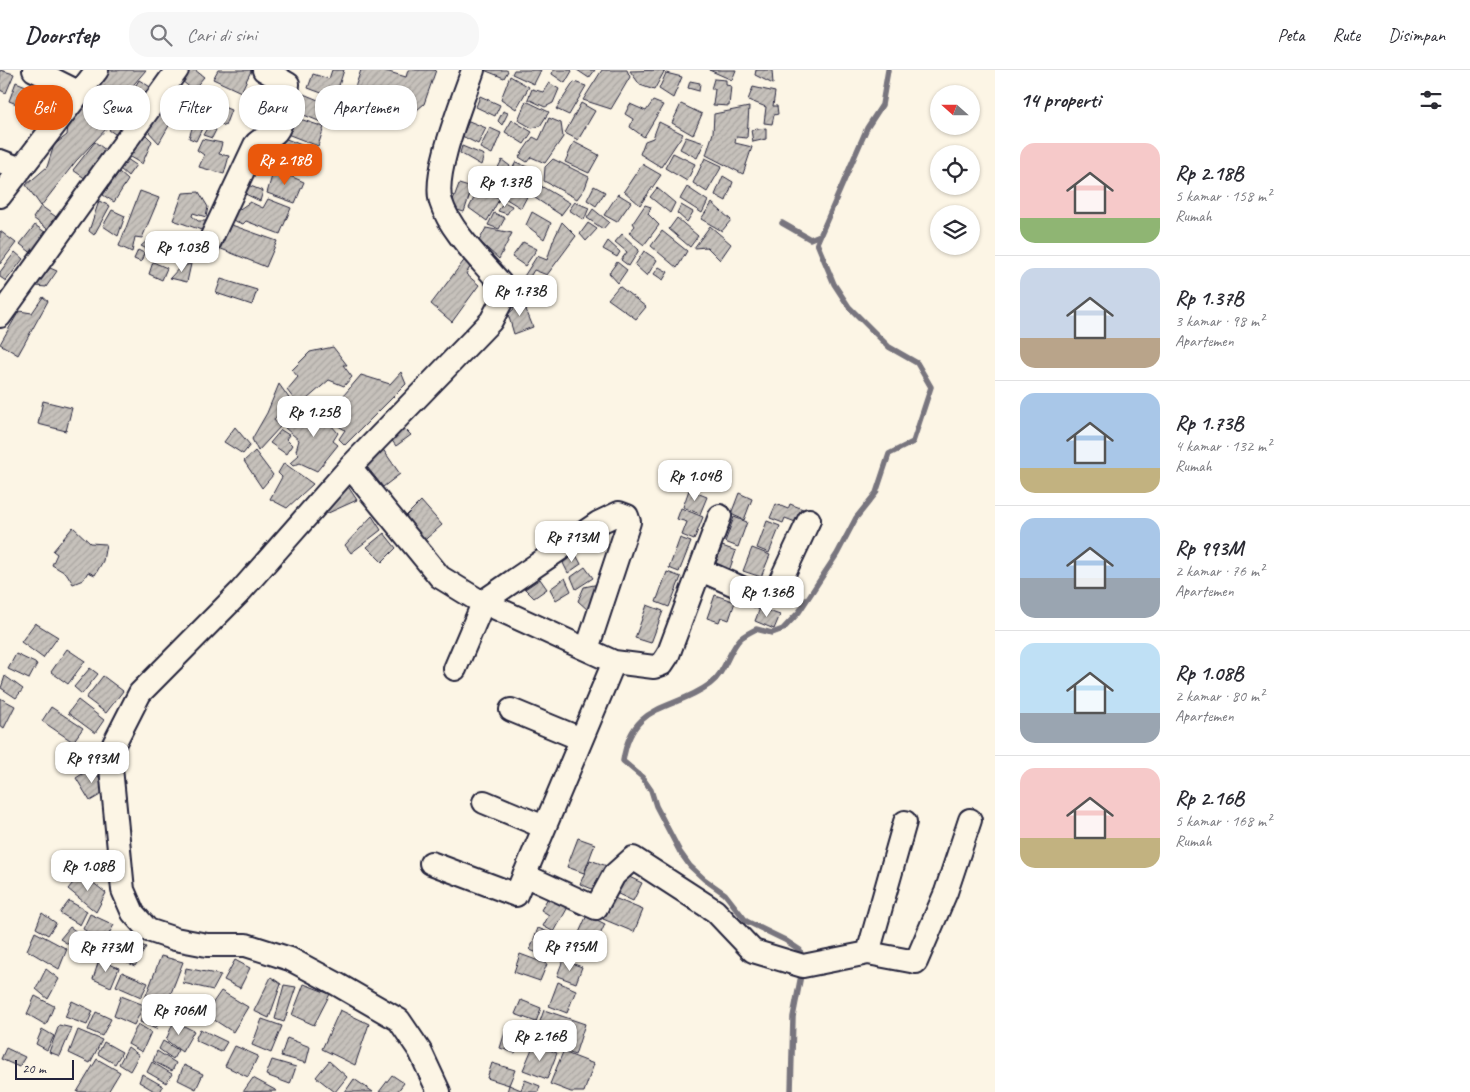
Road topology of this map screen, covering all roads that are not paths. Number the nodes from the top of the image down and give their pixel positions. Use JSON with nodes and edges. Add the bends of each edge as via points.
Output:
{"nodes":[{"id":1,"x":34,"y":70,"type":"edge"},
{"id":2,"x":97,"y":70,"type":"edge"},
{"id":3,"x":177,"y":70,"type":"edge"},
{"id":4,"x":264,"y":70,"type":"edge"},
{"id":5,"x":473,"y":70,"type":"edge"},
{"id":6,"x":80,"y":93,"type":"junction"},
{"id":7,"x":0,"y":161,"type":"edge"},
{"id":8,"x":21,"y":169,"type":"junction"},
{"id":9,"x":2,"y":189,"type":"edge"},
{"id":10,"x":209,"y":243,"type":"dead end"},
{"id":11,"x":0,"y":316,"type":"edge"},
{"id":12,"x":350,"y":467,"type":"junction"},
{"id":13,"x":720,"y":516,"type":"dead end"},
{"id":14,"x":809,"y":520,"type":"dead end"},
{"id":15,"x":700,"y":570,"type":"junction"},
{"id":16,"x":484,"y":601,"type":"junction"},
{"id":17,"x":587,"y":649,"type":"junction"},
{"id":18,"x":614,"y":662,"type":"junction"},
{"id":19,"x":456,"y":669,"type":"dead end"},
{"id":20,"x":511,"y":710,"type":"dead end"},
{"id":21,"x":581,"y":740,"type":"junction"},
{"id":22,"x":484,"y":802,"type":"dead end"},
{"id":23,"x":970,"y":820,"type":"dead end"},
{"id":24,"x":905,"y":822,"type":"dead end"},
{"id":25,"x":544,"y":827,"type":"junction"},
{"id":26,"x":431,"y":862,"type":"dead end"},
{"id":27,"x":524,"y":875,"type":"junction"},
{"id":28,"x":868,"y":953,"type":"junction"},
{"id":29,"x":439,"y":1092,"type":"edge"}],
"edges":[{"from":1,"to":6,"type":"street"},
{"from":2,"to":6,"type":"street"},
{"from":3,"to":11,"type":"street"},
{"from":4,"to":10,"type":"street","via":[[288,84],[280,128],[255,145]]},
{"from":5,"to":12,"type":"street","via":[[440,170],[440,201],[451,224],[502,285],[501,302],[490,321]]},
{"from":6,"to":8,"type":"street"},
{"from":7,"to":8,"type":"street"},
{"from":8,"to":9,"type":"street"},
{"from":12,"to":16,"type":"street","via":[[440,577]]},
{"from":12,"to":29,"type":"street","via":[[239,593],[140,693],[114,744],[111,768],[123,890],[133,913],[148,930],[175,939],[207,944],[246,945],[290,959],[399,1020],[420,1051]]},
{"from":13,"to":15,"type":"street"},
{"from":14,"to":15,"type":"street","via":[[773,592],[762,597]]},
{"from":15,"to":18,"type":"street","via":[[662,664],[654,667]]},
{"from":16,"to":17,"type":"street"},
{"from":16,"to":17,"type":"street","via":[[598,523],[619,513],[627,516],[629,522]]},
{"from":16,"to":19,"type":"street"},
{"from":17,"to":18,"type":"street"},
{"from":18,"to":21,"type":"street"},
{"from":20,"to":21,"type":"street"},
{"from":21,"to":25,"type":"street"},
{"from":22,"to":25,"type":"street"},
{"from":23,"to":28,"type":"street","via":[[946,892],[916,962]]},
{"from":24,"to":28,"type":"street"},
{"from":25,"to":27,"type":"street"},
{"from":26,"to":27,"type":"street","via":[[516,895]]},
{"from":27,"to":28,"type":"street","via":[[596,908],[614,875],[634,858],[715,911],[753,951],[803,966]]}]}
